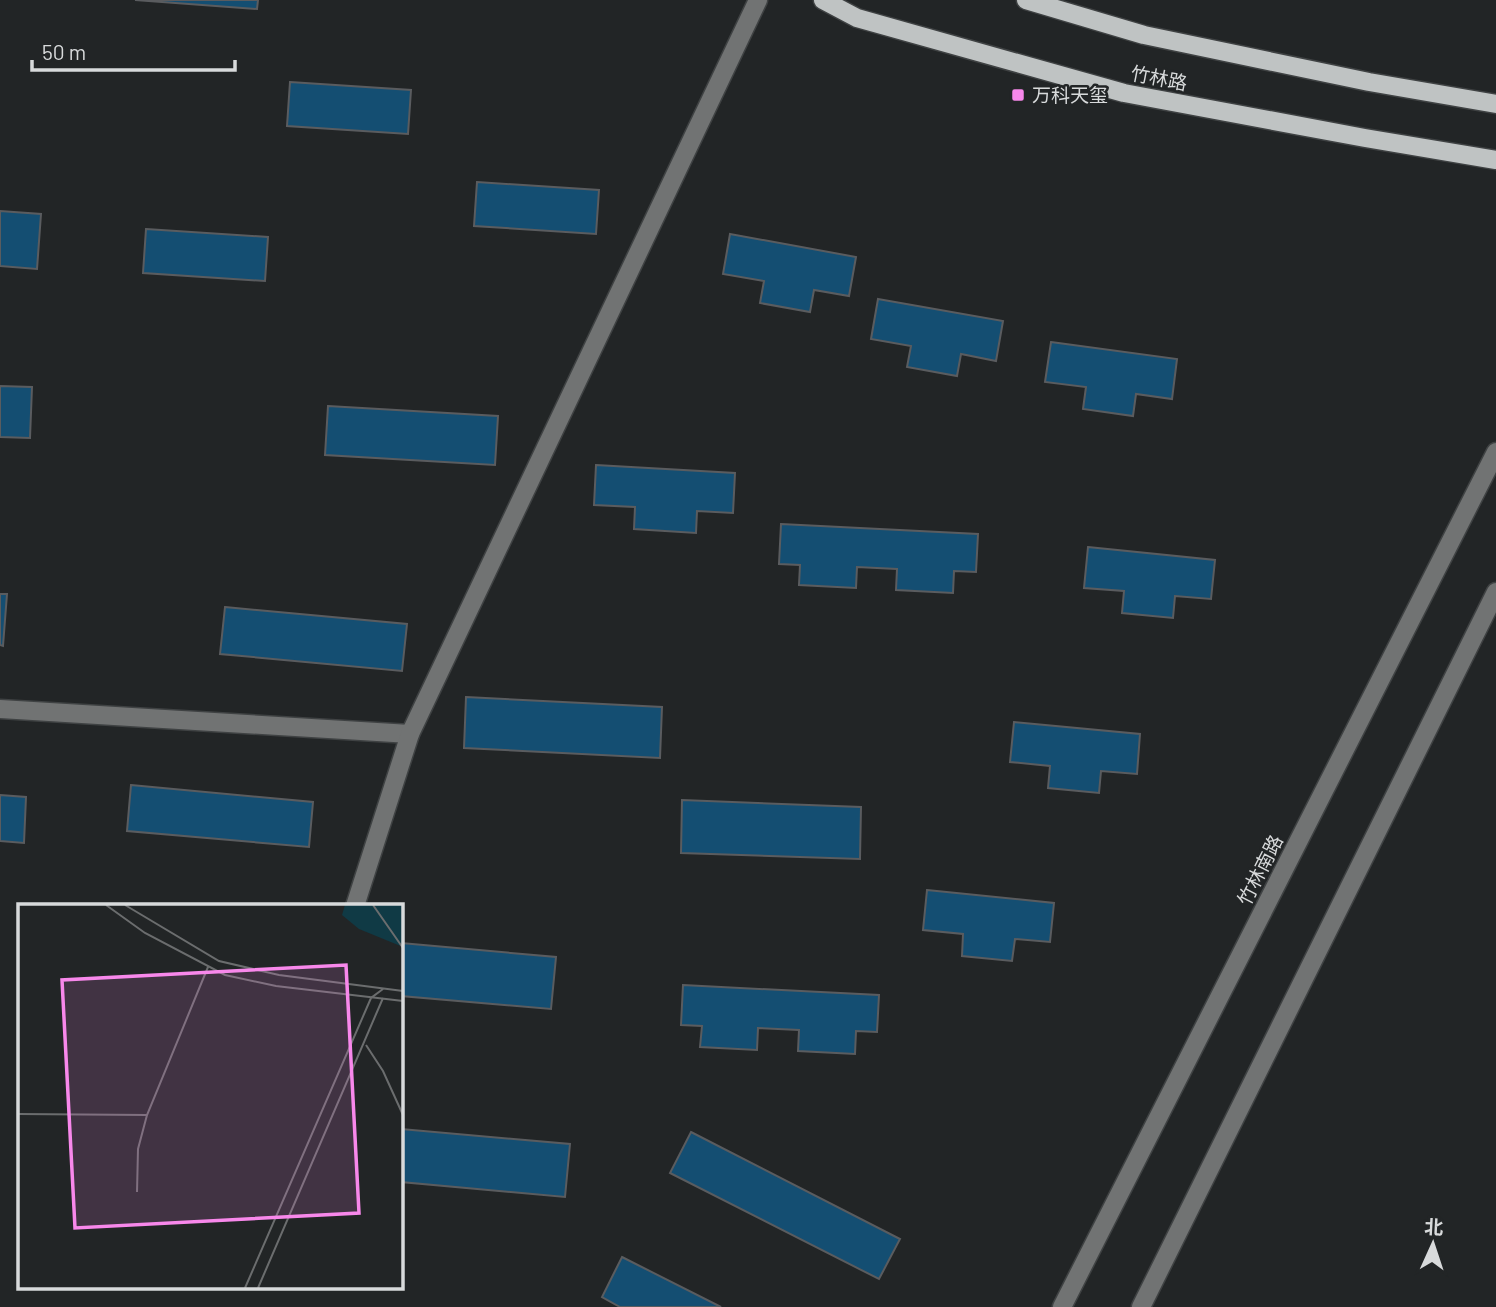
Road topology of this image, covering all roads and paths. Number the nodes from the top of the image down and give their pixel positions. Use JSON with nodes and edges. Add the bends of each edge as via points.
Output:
{"nodes":[{"id":1,"x":758,"y":0,"type":"edge"},
{"id":2,"x":823,"y":0,"type":"edge"},
{"id":3,"x":1026,"y":0,"type":"edge"},
{"id":4,"x":1496,"y":104,"type":"edge"},
{"id":5,"x":1496,"y":159,"type":"edge"},
{"id":6,"x":1496,"y":453,"type":"edge"},
{"id":7,"x":1496,"y":592,"type":"edge"},
{"id":8,"x":0,"y":709,"type":"edge"},
{"id":9,"x":410,"y":734,"type":"junction"},
{"id":10,"x":356,"y":904,"type":"edge"},
{"id":11,"x":1062,"y":1307,"type":"edge"},
{"id":12,"x":1141,"y":1307,"type":"edge"}],
"edges":[{"from":1,"to":9,"type":"street"},
{"from":2,"to":5,"type":"main road","name":"竹林路","via":[[857,18],[1124,93]]},
{"from":3,"to":4,"type":"main road","name":"竹林路","via":[[1144,35]]},
{"from":6,"to":11,"type":"street","name":"竹林南路"},
{"from":7,"to":12,"type":"street"},
{"from":8,"to":9,"type":"street"},
{"from":9,"to":10,"type":"street"}]}
